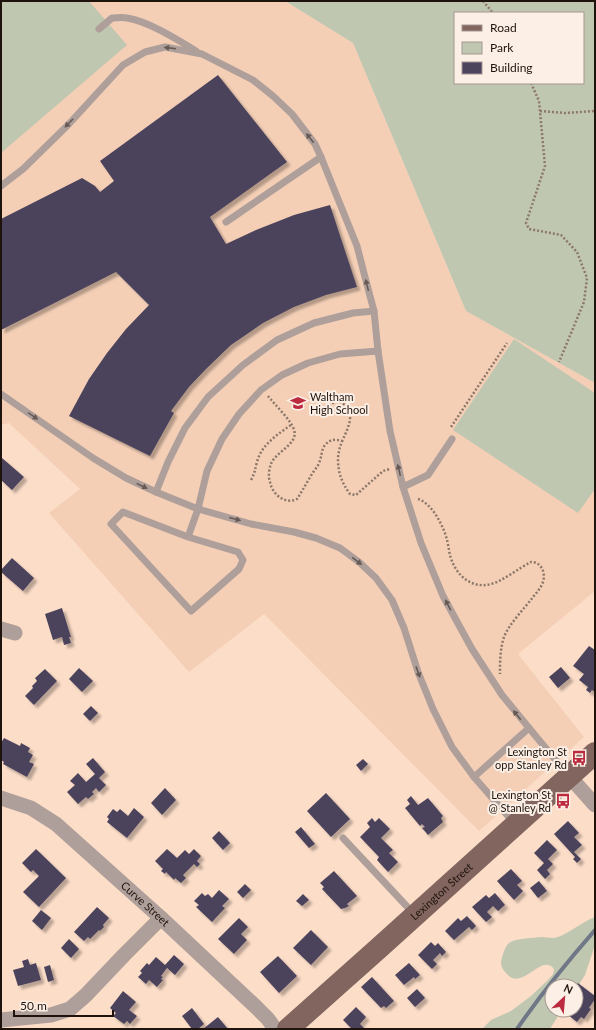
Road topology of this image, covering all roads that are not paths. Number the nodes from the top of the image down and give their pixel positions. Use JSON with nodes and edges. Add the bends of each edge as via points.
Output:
{"nodes":[{"id":1,"x":99,"y":29,"type":"dead end"},
{"id":2,"x":202,"y":54,"type":"junction"},
{"id":3,"x":322,"y":158,"type":"junction"},
{"id":4,"x":1,"y":186,"type":"edge"},
{"id":5,"x":226,"y":222,"type":"dead end"},
{"id":6,"x":374,"y":311,"type":"junction"},
{"id":7,"x":378,"y":351,"type":"junction"},
{"id":8,"x":1,"y":394,"type":"edge"},
{"id":9,"x":452,"y":439,"type":"dead end"},
{"id":10,"x":403,"y":487,"type":"junction"},
{"id":11,"x":156,"y":492,"type":"junction"},
{"id":12,"x":198,"y":509,"type":"junction"},
{"id":13,"x":188,"y":537,"type":"junction"},
{"id":14,"x":529,"y":728,"type":"junction"},
{"id":15,"x":595,"y":753,"type":"edge"},
{"id":16,"x":570,"y":776,"type":"junction"},
{"id":17,"x":474,"y":777,"type":"junction"},
{"id":18,"x":1,"y":798,"type":"edge"},
{"id":19,"x":595,"y":805,"type":"edge"},
{"id":20,"x":516,"y":825,"type":"junction"},
{"id":21,"x":343,"y":838,"type":"dead end"},
{"id":22,"x":415,"y":916,"type":"junction"},
{"id":23,"x":161,"y":918,"type":"junction"},
{"id":24,"x":1,"y":1020,"type":"edge"},
{"id":25,"x":275,"y":1029,"type":"edge"},
{"id":26,"x":288,"y":1029,"type":"edge"}],
"edges":[{"from":1,"to":2,"type":"lane","via":[[112,18],[127,18],[154,28]]},
{"from":3,"to":2,"type":"lane","one_way":true,"via":[[315,144],[292,114],[273,96],[253,80]]},
{"from":2,"to":4,"type":"lane","one_way":true,"via":[[165,47],[145,52],[123,65],[68,125]]},
{"from":3,"to":5,"type":"lane"},
{"from":6,"to":3,"type":"lane","one_way":true,"via":[[357,246]]},
{"from":6,"to":7,"type":"lane"},
{"from":6,"to":11,"type":"lane","via":[[353,313],[314,323],[277,340],[243,365],[208,397],[185,428]]},
{"from":10,"to":7,"type":"lane","one_way":true,"via":[[390,431]]},
{"from":7,"to":12,"type":"lane","via":[[340,354],[308,363],[282,375],[261,390],[222,438],[207,472]]},
{"from":8,"to":11,"type":"lane","one_way":true,"via":[[93,458]]},
{"from":9,"to":10,"type":"lane","via":[[428,475]]},
{"from":14,"to":10,"type":"lane","one_way":true,"via":[[502,695],[472,649],[443,596],[421,543]]},
{"from":11,"to":12,"type":"lane"},
{"from":12,"to":13,"type":"lane"},
{"from":12,"to":17,"type":"lane","one_way":true,"via":[[316,538],[340,548],[376,578],[392,600],[433,709],[452,747]]},
{"from":13,"to":13,"type":"lane","via":[[123,512],[111,524],[191,611],[239,569],[243,560],[238,552]]},
{"from":14,"to":16,"type":"lane"},
{"from":14,"to":17,"type":"lane"},
{"from":15,"to":16,"type":"main road","name":"Lexington Street"},
{"from":16,"to":19,"type":"street"},
{"from":16,"to":20,"type":"main road","name":"Lexington Street"},
{"from":17,"to":20,"type":"lane"},
{"from":18,"to":23,"type":"street","name":"Curve Street","via":[[31,808],[56,824]]},
{"from":20,"to":22,"type":"main road","name":"Lexington Street"},
{"from":21,"to":22,"type":"lane"},
{"from":22,"to":26,"type":"main road","name":"Lexington Street"},
{"from":23,"to":24,"type":"street","via":[[70,1009],[51,1015]]},
{"from":23,"to":25,"type":"street","name":"Curve Street","via":[[256,1007]]}]}
